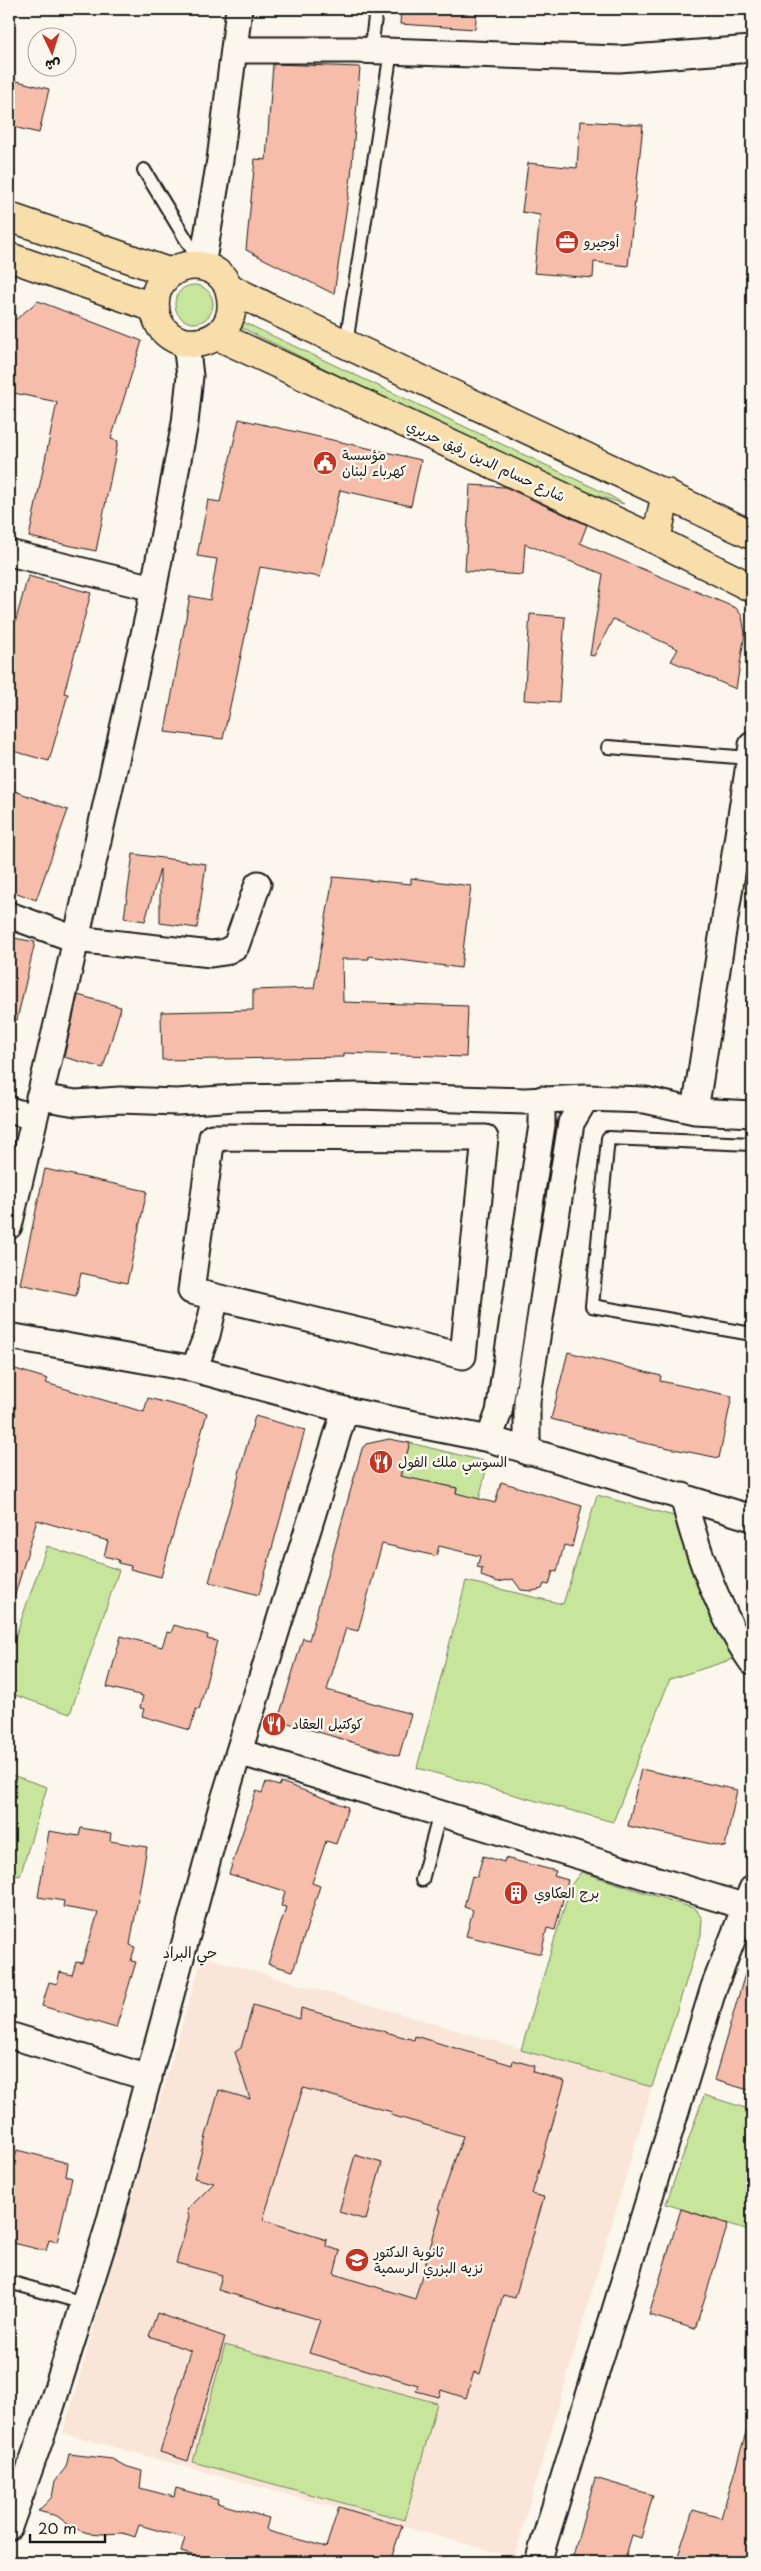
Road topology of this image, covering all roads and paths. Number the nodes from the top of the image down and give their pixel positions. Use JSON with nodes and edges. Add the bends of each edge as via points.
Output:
{"nodes":[{"id":1,"x":240,"y":9,"type":"edge"},
{"id":2,"x":376,"y":9,"type":"edge"},
{"id":3,"x":752,"y":49,"type":"edge"},
{"id":4,"x":235,"y":50,"type":"junction"},
{"id":5,"x":381,"y":51,"type":"junction"},
{"id":6,"x":144,"y":170,"type":"dead end"},
{"id":7,"x":9,"y":216,"type":"edge"},
{"id":8,"x":9,"y":258,"type":"edge"},
{"id":9,"x":202,"y":266,"type":"junction"},
{"id":10,"x":170,"y":273,"type":"junction"},
{"id":11,"x":230,"y":288,"type":"junction"},
{"id":12,"x":155,"y":308,"type":"junction"},
{"id":13,"x":218,"y":336,"type":"junction"},
{"id":14,"x":186,"y":343,"type":"junction"},
{"id":15,"x":346,"y":344,"type":"junction"},
{"id":16,"x":666,"y":493,"type":"junction"},
{"id":17,"x":752,"y":535,"type":"edge"},
{"id":18,"x":656,"y":540,"type":"junction"},
{"id":19,"x":9,"y":553,"type":"edge"},
{"id":20,"x":153,"y":588,"type":"junction"},
{"id":21,"x":752,"y":588,"type":"edge"},
{"id":22,"x":608,"y":747,"type":"dead end"},
{"id":23,"x":751,"y":752,"type":"edge"},
{"id":24,"x":258,"y":884,"type":"dead end"},
{"id":25,"x":9,"y":915,"type":"edge"},
{"id":26,"x":75,"y":939,"type":"junction"},
{"id":27,"x":586,"y":1098,"type":"junction"},
{"id":28,"x":542,"y":1099,"type":"junction"},
{"id":29,"x":36,"y":1107,"type":"junction"},
{"id":30,"x":9,"y":1110,"type":"edge"},
{"id":31,"x":695,"y":1111,"type":"junction"},
{"id":32,"x":752,"y":1114,"type":"edge"},
{"id":33,"x":752,"y":1144,"type":"edge"},
{"id":34,"x":9,"y":1226,"type":"edge"},
{"id":35,"x":216,"y":1297,"type":"junction"},
{"id":36,"x":752,"y":1334,"type":"edge"},
{"id":37,"x":9,"y":1336,"type":"edge"},
{"id":38,"x":194,"y":1369,"type":"junction"},
{"id":39,"x":345,"y":1410,"type":"junction"},
{"id":40,"x":489,"y":1439,"type":"junction"},
{"id":41,"x":527,"y":1452,"type":"junction"},
{"id":42,"x":683,"y":1496,"type":"junction"},
{"id":43,"x":752,"y":1518,"type":"edge"},
{"id":44,"x":752,"y":1662,"type":"edge"},
{"id":45,"x":239,"y":1752,"type":"junction"},
{"id":46,"x":440,"y":1813,"type":"junction"},
{"id":47,"x":422,"y":1880,"type":"dead end"},
{"id":48,"x":749,"y":1898,"type":"edge"},
{"id":49,"x":9,"y":2035,"type":"edge"},
{"id":50,"x":149,"y":2078,"type":"junction"},
{"id":51,"x":9,"y":2282,"type":"edge"},
{"id":52,"x":84,"y":2303,"type":"junction"},
{"id":53,"x":9,"y":2527,"type":"edge"},
{"id":54,"x":538,"y":2562,"type":"edge"}],
"edges":[{"from":1,"to":4,"type":"street"},
{"from":2,"to":5,"type":"lane"},
{"from":3,"to":5,"type":"street","via":[[619,60]]},
{"from":4,"to":5,"type":"street"},
{"from":4,"to":9,"type":"street"},
{"from":5,"to":15,"type":"lane"},
{"from":6,"to":9,"type":"lane"},
{"from":7,"to":10,"type":"main road"},
{"from":8,"to":12,"type":"main road"},
{"from":9,"to":10,"type":"main road","via":[[181,267]]},
{"from":9,"to":11,"type":"main road","via":[[218,274]]},
{"from":10,"to":12,"type":"main road","via":[[158,288]]},
{"from":11,"to":13,"type":"main road","via":[[233,310]]},
{"from":11,"to":15,"type":"main road"},
{"from":12,"to":14,"type":"main road","via":[[161,326]]},
{"from":13,"to":14,"type":"main road","via":[[197,344]]},
{"from":13,"to":18,"type":"main road","name":"شارع حسام الدين رفيق حريري"},
{"from":14,"to":20,"type":"street","via":[[190,376],[184,423]]},
{"from":15,"to":16,"type":"main road"},
{"from":16,"to":17,"type":"main road"},
{"from":16,"to":18,"type":"main road"},
{"from":18,"to":21,"type":"main road","name":"شارع حسام الدين رفيق حريري"},
{"from":19,"to":20,"type":"street"},
{"from":20,"to":26,"type":"street"},
{"from":22,"to":23,"type":"lane"},
{"from":23,"to":31,"type":"street"},
{"from":24,"to":26,"type":"street","via":[[236,946],[225,952],[204,953]]},
{"from":25,"to":26,"type":"street"},
{"from":26,"to":29,"type":"street"},
{"from":27,"to":28,"type":"street"},
{"from":27,"to":31,"type":"street","via":[[645,1100]]},
{"from":27,"to":41,"type":"street","via":[[572,1123],[527,1401]]},
{"from":28,"to":29,"type":"street","via":[[358,1096],[177,1102],[120,1100]]},
{"from":28,"to":40,"type":"street","via":[[542,1125],[500,1412]]},
{"from":29,"to":30,"type":"street"},
{"from":29,"to":34,"type":"street"},
{"from":31,"to":32,"type":"street"},
{"from":33,"to":36,"type":"lane","via":[[608,1138],[592,1306]]},
{"from":35,"to":35,"type":"street","via":[[463,1356],[485,1138],[212,1137],[191,1291]]},
{"from":35,"to":38,"type":"street"},
{"from":37,"to":38,"type":"street"},
{"from":38,"to":39,"type":"street"},
{"from":39,"to":40,"type":"street"},
{"from":39,"to":45,"type":"street"},
{"from":40,"to":41,"type":"street"},
{"from":41,"to":42,"type":"street"},
{"from":42,"to":43,"type":"street"},
{"from":42,"to":44,"type":"street","via":[[688,1518],[727,1622]]},
{"from":45,"to":46,"type":"street"},
{"from":45,"to":50,"type":"street"},
{"from":46,"to":47,"type":"lane"},
{"from":46,"to":48,"type":"street"},
{"from":48,"to":54,"type":"street","via":[[712,1997]]},
{"from":49,"to":50,"type":"street"},
{"from":50,"to":52,"type":"street"},
{"from":51,"to":52,"type":"lane"},
{"from":52,"to":53,"type":"street"}]}
